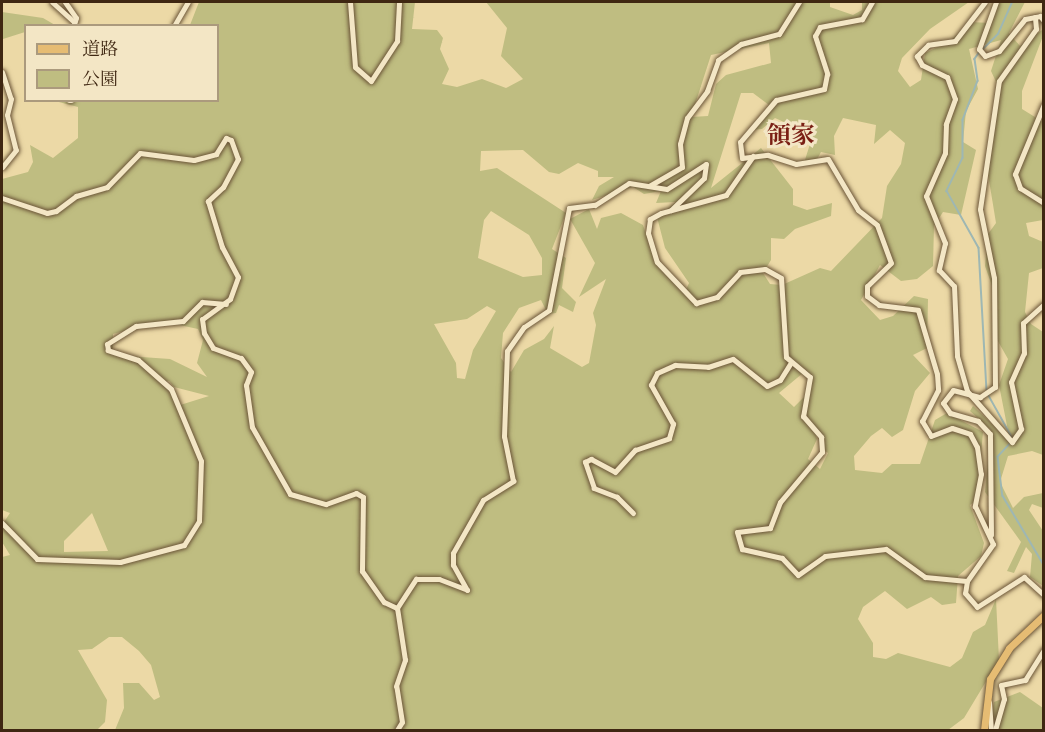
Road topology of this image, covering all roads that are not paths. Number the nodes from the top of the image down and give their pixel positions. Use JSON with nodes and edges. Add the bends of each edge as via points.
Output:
{"nodes":[{"id":1,"x":52,"y":2,"type":"edge"},
{"id":2,"x":65,"y":2,"type":"edge"},
{"id":3,"x":188,"y":2,"type":"edge"},
{"id":4,"x":350,"y":2,"type":"edge"},
{"id":5,"x":399,"y":2,"type":"edge"},
{"id":6,"x":799,"y":2,"type":"edge"},
{"id":7,"x":872,"y":2,"type":"edge"},
{"id":8,"x":986,"y":2,"type":"edge"},
{"id":9,"x":996,"y":2,"type":"edge"},
{"id":10,"x":1035,"y":17,"type":"junction"},
{"id":11,"x":1044,"y":21,"type":"edge"},
{"id":12,"x":74,"y":24,"type":"edge"},
{"id":13,"x":175,"y":24,"type":"edge"},
{"id":14,"x":2,"y":72,"type":"edge"},
{"id":15,"x":1044,"y":104,"type":"edge"},
{"id":16,"x":753,"y":156,"type":"junction"},
{"id":17,"x":2,"y":167,"type":"edge"},
{"id":18,"x":649,"y":186,"type":"junction"},
{"id":19,"x":2,"y":198,"type":"edge"},
{"id":20,"x":1044,"y":203,"type":"edge"},
{"id":21,"x":671,"y":210,"type":"junction"},
{"id":22,"x":226,"y":304,"type":"junction"},
{"id":23,"x":1044,"y":304,"type":"edge"},
{"id":24,"x":790,"y":364,"type":"junction"},
{"id":25,"x":967,"y":391,"type":"junction"},
{"id":26,"x":633,"y":513,"type":"dead end"},
{"id":27,"x":2,"y":523,"type":"edge"},
{"id":28,"x":991,"y":535,"type":"junction"},
{"id":29,"x":966,"y":581,"type":"junction"},
{"id":30,"x":1044,"y":595,"type":"edge"},
{"id":31,"x":397,"y":608,"type":"junction"},
{"id":32,"x":1044,"y":615,"type":"edge"},
{"id":33,"x":1044,"y":650,"type":"edge"},
{"id":34,"x":989,"y":729,"type":"edge"},
{"id":35,"x":397,"y":730,"type":"edge"}],
"edges":[{"from":1,"to":12,"type":"street"},
{"from":2,"to":12,"type":"street"},
{"from":3,"to":13,"type":"street"},
{"from":4,"to":5,"type":"street","via":[[355,67],[371,81],[397,41]]},
{"from":6,"to":18,"type":"street","via":[[779,34],[741,44],[718,60],[707,92],[687,118],[680,144],[682,167]]},
{"from":7,"to":16,"type":"street","via":[[862,19],[829,21],[817,31],[827,74],[824,89],[776,100],[741,142],[742,158]]},
{"from":8,"to":25,"type":"street","via":[[955,41],[928,45],[918,56],[922,64],[947,77],[955,99],[946,124],[945,153],[926,196],[945,243],[939,270],[954,286],[952,329]]},
{"from":9,"to":10,"type":"street","via":[[979,49],[985,56],[999,51],[1022,21]]},
{"from":10,"to":11,"type":"street"},
{"from":10,"to":25,"type":"street","via":[[1036,29],[1007,65],[997,91],[980,209],[994,278],[995,387],[980,396]]},
{"from":14,"to":17,"type":"street","via":[[11,99],[7,115],[16,150]]},
{"from":15,"to":20,"type":"street","via":[[1015,174],[1020,188]]},
{"from":16,"to":21,"type":"street","via":[[726,195]]},
{"from":16,"to":28,"type":"street","via":[[796,164],[828,159],[858,210],[877,225],[891,263],[867,286],[867,296],[921,314],[939,384],[922,422],[931,436],[952,428],[974,441],[981,463],[975,506]]},
{"from":18,"to":21,"type":"street","via":[[680,184],[706,164],[705,178]]},
{"from":18,"to":31,"type":"street","via":[[629,183],[595,206],[568,208],[564,254],[549,310],[524,327],[507,351],[504,436],[513,481],[483,500],[453,553],[453,565],[467,590],[439,579],[416,579]]},
{"from":19,"to":22,"type":"street","via":[[47,213],[56,211],[76,196],[107,187],[140,153],[194,160],[216,154],[226,138],[238,159],[224,187],[208,201],[222,247],[237,270]]},
{"from":21,"to":24,"type":"street","via":[[650,219],[650,247],[690,301],[710,301],[740,272],[765,269],[781,279]]},
{"from":22,"to":27,"type":"street","via":[[202,302],[183,321],[136,326],[107,344],[108,350],[138,360],[171,389],[201,460],[199,521],[184,545],[120,562],[37,559]]},
{"from":22,"to":31,"type":"street","via":[[202,319],[204,333],[213,348],[241,358],[251,372],[246,385],[250,417],[264,454],[280,471],[290,494],[326,504],[356,493],[363,497],[362,571],[384,602]]},
{"from":23,"to":25,"type":"street","via":[[1023,323],[1024,353],[1011,382],[1020,420],[1017,441],[1000,432]]},
{"from":24,"to":26,"type":"street","via":[[780,380],[767,386],[734,359],[708,368],[675,365],[657,372],[651,386],[673,424],[669,438],[635,450],[615,472],[591,459],[585,462],[594,488],[617,497]]},
{"from":24,"to":29,"type":"street","via":[[810,377],[803,416],[821,436],[822,452],[780,502],[770,528],[737,532],[742,549],[782,558],[798,575],[825,556],[886,549],[925,577]]},
{"from":25,"to":28,"type":"street","via":[[949,392],[943,403],[950,413],[978,421],[990,434]]},
{"from":28,"to":29,"type":"street","via":[[992,549]]},
{"from":29,"to":30,"type":"street","via":[[965,593],[977,607],[1018,578]]},
{"from":31,"to":35,"type":"street","via":[[405,660],[396,686],[402,722]]},
{"from":32,"to":34,"type":"main road","via":[[1009,648],[986,695]]},
{"from":33,"to":34,"type":"street","via":[[1025,680],[1001,685],[1004,699]]}]}
